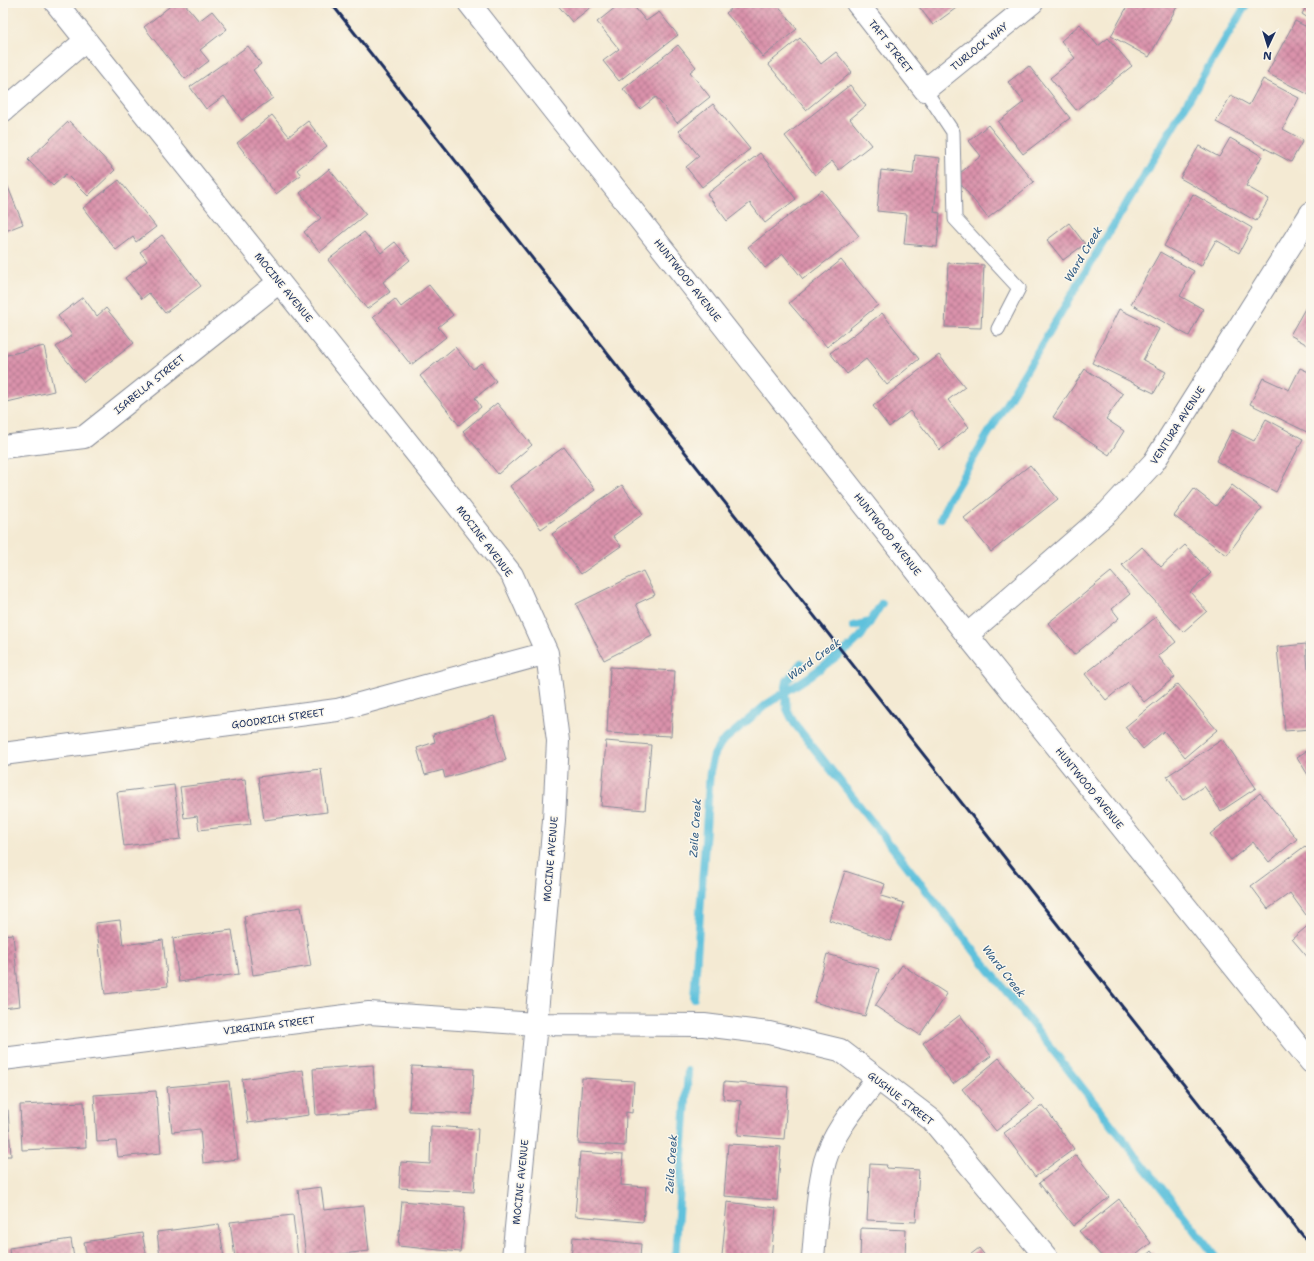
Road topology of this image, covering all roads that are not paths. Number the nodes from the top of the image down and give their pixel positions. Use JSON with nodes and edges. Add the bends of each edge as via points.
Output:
{"nodes":[{"id":1,"x":56,"y":3,"type":"edge"},
{"id":2,"x":469,"y":3,"type":"edge"},
{"id":3,"x":857,"y":3,"type":"edge"},
{"id":4,"x":1032,"y":3,"type":"edge"},
{"id":5,"x":86,"y":40,"type":"junction"},
{"id":6,"x":925,"y":90,"type":"junction"},
{"id":7,"x":3,"y":111,"type":"edge"},
{"id":8,"x":1311,"y":213,"type":"edge"},
{"id":9,"x":1305,"y":237,"type":"edge"},
{"id":10,"x":279,"y":282,"type":"junction"},
{"id":11,"x":998,"y":329,"type":"dead end"},
{"id":12,"x":3,"y":447,"type":"edge"},
{"id":13,"x":967,"y":635,"type":"junction"},
{"id":14,"x":547,"y":653,"type":"junction"},
{"id":15,"x":3,"y":754,"type":"edge"},
{"id":16,"x":536,"y":1024,"type":"junction"},
{"id":17,"x":704,"y":1025,"type":"joint"},
{"id":18,"x":3,"y":1059,"type":"edge"},
{"id":19,"x":1311,"y":1062,"type":"edge"},
{"id":20,"x":877,"y":1079,"type":"junction"},
{"id":21,"x":513,"y":1258,"type":"edge"},
{"id":22,"x":813,"y":1258,"type":"edge"},
{"id":23,"x":1047,"y":1258,"type":"edge"}],
"edges":[{"from":1,"to":5,"type":"street","name":"MOCINE AVENUE"},
{"from":2,"to":13,"type":"street","name":"HUNTWOOD AVENUE"},
{"from":3,"to":6,"type":"street","name":"TAFT STREET"},
{"from":4,"to":6,"type":"street","name":"TURLOCK WAY"},
{"from":5,"to":7,"type":"street"},
{"from":5,"to":10,"type":"street","name":"MOCINE AVENUE"},
{"from":6,"to":11,"type":"lane","via":[[953,132],[955,218],[1019,288]]},
{"from":8,"to":9,"type":"street","name":"VENTURA AVENUE"},
{"from":9,"to":13,"type":"street","name":"VENTURA AVENUE","via":[[1154,462],[1108,512]]},
{"from":10,"to":12,"type":"street","name":"ISABELLA STREET","via":[[84,437]]},
{"from":10,"to":14,"type":"street","name":"MOCINE AVENUE","via":[[512,575]]},
{"from":13,"to":19,"type":"street","name":"HUNTWOOD AVENUE"},
{"from":14,"to":15,"type":"street","name":"GOODRICH STREET","via":[[337,710]]},
{"from":14,"to":16,"type":"street","name":"MOCINE AVENUE","via":[[558,741]]},
{"from":16,"to":17,"type":"street","name":"VIRGINIA STREET"},
{"from":16,"to":18,"type":"street","name":"VIRGINIA STREET","via":[[369,1013]]},
{"from":16,"to":21,"type":"street","name":"MOCINE AVENUE"},
{"from":17,"to":20,"type":"street","name":"GUSHUE STREET","via":[[769,1033],[840,1050]]},
{"from":20,"to":22,"type":"street","via":[[836,1136],[825,1161]]},
{"from":20,"to":23,"type":"street","name":"GUSHUE STREET","via":[[932,1120]]}]}
